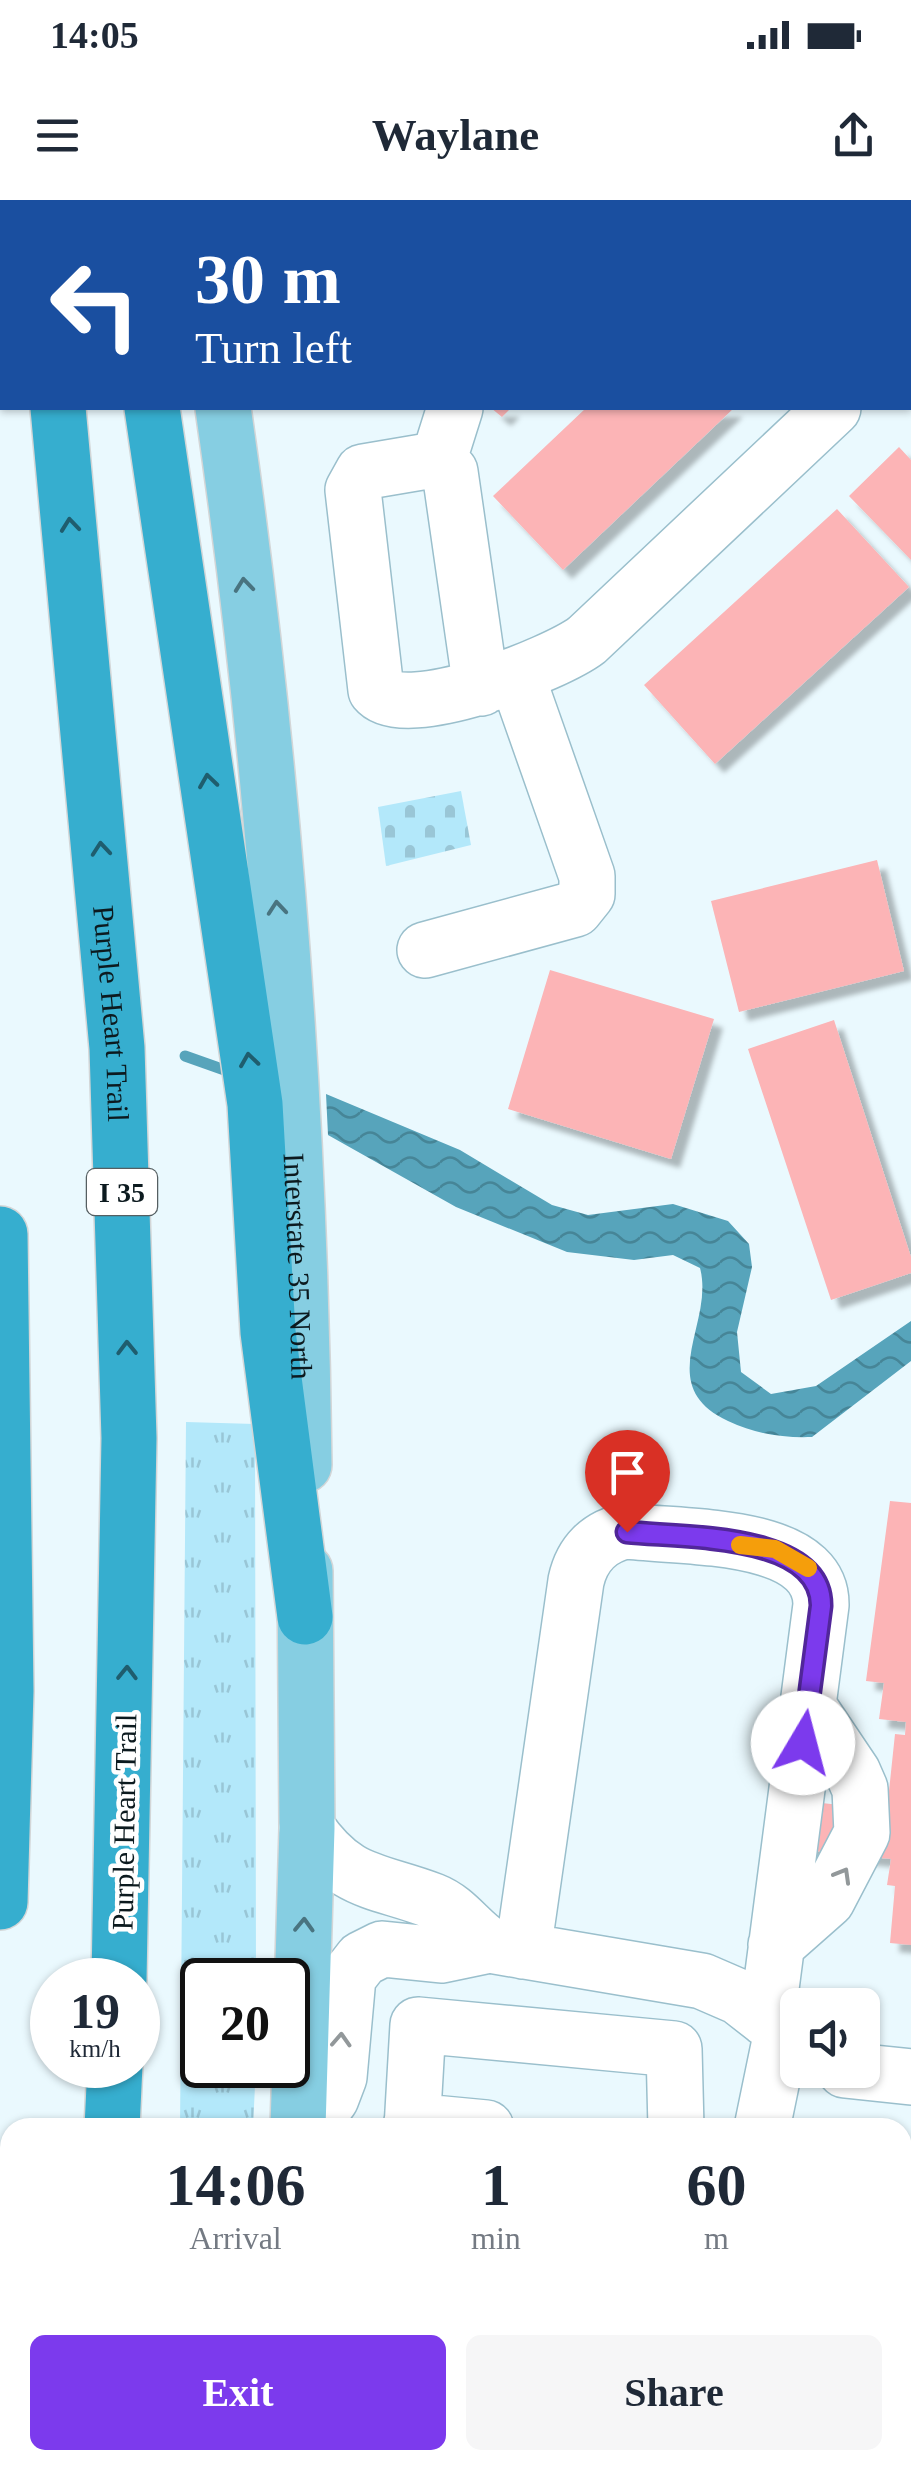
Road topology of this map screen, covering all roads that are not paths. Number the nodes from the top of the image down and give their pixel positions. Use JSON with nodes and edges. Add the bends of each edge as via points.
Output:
{"nodes":[{"id":1,"x":58,"y":410,"type":"edge"},
{"id":2,"x":152,"y":410,"type":"edge"},
{"id":3,"x":223,"y":410,"type":"edge"},
{"id":4,"x":454,"y":410,"type":"edge"},
{"id":5,"x":830,"y":410,"type":"edge"},
{"id":6,"x":438,"y":462,"type":"junction"},
{"id":7,"x":499,"y":683,"type":"junction"},
{"id":8,"x":425,"y":950,"type":"dead end"},
{"id":9,"x":261,"y":994,"type":"junction"},
{"id":10,"x":0,"y":1234,"type":"edge"},
{"id":11,"x":305,"y":1617,"type":"joint"},
{"id":12,"x":307,"y":1828,"type":"junction"},
{"id":13,"x":0,"y":1902,"type":"edge"},
{"id":14,"x":506,"y":1948,"type":"junction"},
{"id":15,"x":119,"y":1958,"type":"edge"},
{"id":16,"x":780,"y":2002,"type":"edge"},
{"id":17,"x":780,"y":2030,"type":"edge"},
{"id":18,"x":780,"y":2041,"type":"edge"},
{"id":19,"x":880,"y":2074,"type":"edge"},
{"id":20,"x":911,"y":2078,"type":"edge"},
{"id":21,"x":114,"y":2088,"type":"edge"},
{"id":22,"x":112,"y":2118,"type":"edge"},
{"id":23,"x":298,"y":2118,"type":"edge"},
{"id":24,"x":315,"y":2118,"type":"edge"},
{"id":25,"x":412,"y":2118,"type":"edge"},
{"id":26,"x":676,"y":2118,"type":"edge"},
{"id":27,"x":764,"y":2118,"type":"edge"}],
"edges":[{"from":15,"to":1,"type":"highway","name":"Purple Heart Trail","number":"I 35","one_way":true,"via":[[129,1438],[118,1048]]},
{"from":9,"to":2,"type":"highway","one_way":true},
{"from":9,"to":3,"type":"main road","one_way":true},
{"from":4,"to":6,"type":"lane"},
{"from":5,"to":7,"type":"lane","via":[[587,640]]},
{"from":6,"to":7,"type":"lane","via":[[451,476]]},
{"from":6,"to":7,"type":"lane","via":[[368,470],[355,480],[374,685],[394,699]]},
{"from":7,"to":8,"type":"lane","via":[[589,881],[588,894],[575,908]]},
{"from":11,"to":9,"type":"highway","one_way":true,"via":[[285,1326],[255,1104]]},
{"from":10,"to":13,"type":"highway","via":[[6,1672]]},
{"from":11,"to":12,"type":"main road"},
{"from":12,"to":14,"type":"lane","via":[[342,1870],[434,1902]]},
{"from":23,"to":12,"type":"main road","one_way":true},
{"from":14,"to":16,"type":"lane","via":[[576,1581],[593,1548],[627,1532],[775,1549],[810,1570],[821,1593],[776,1945]]},
{"from":14,"to":17,"type":"lane","via":[[702,1981],[727,1990]]},
{"from":24,"to":14,"type":"lane","one_way":true,"via":[[336,2088],[344,1987],[362,1959],[382,1948],[442,1955]]},
{"from":18,"to":27,"type":"lane"},
{"from":19,"to":20,"type":"lane"},
{"from":21,"to":22,"type":"highway"},
{"from":25,"to":26,"type":"lane","via":[[418,2025],[674,2049]]}]}
